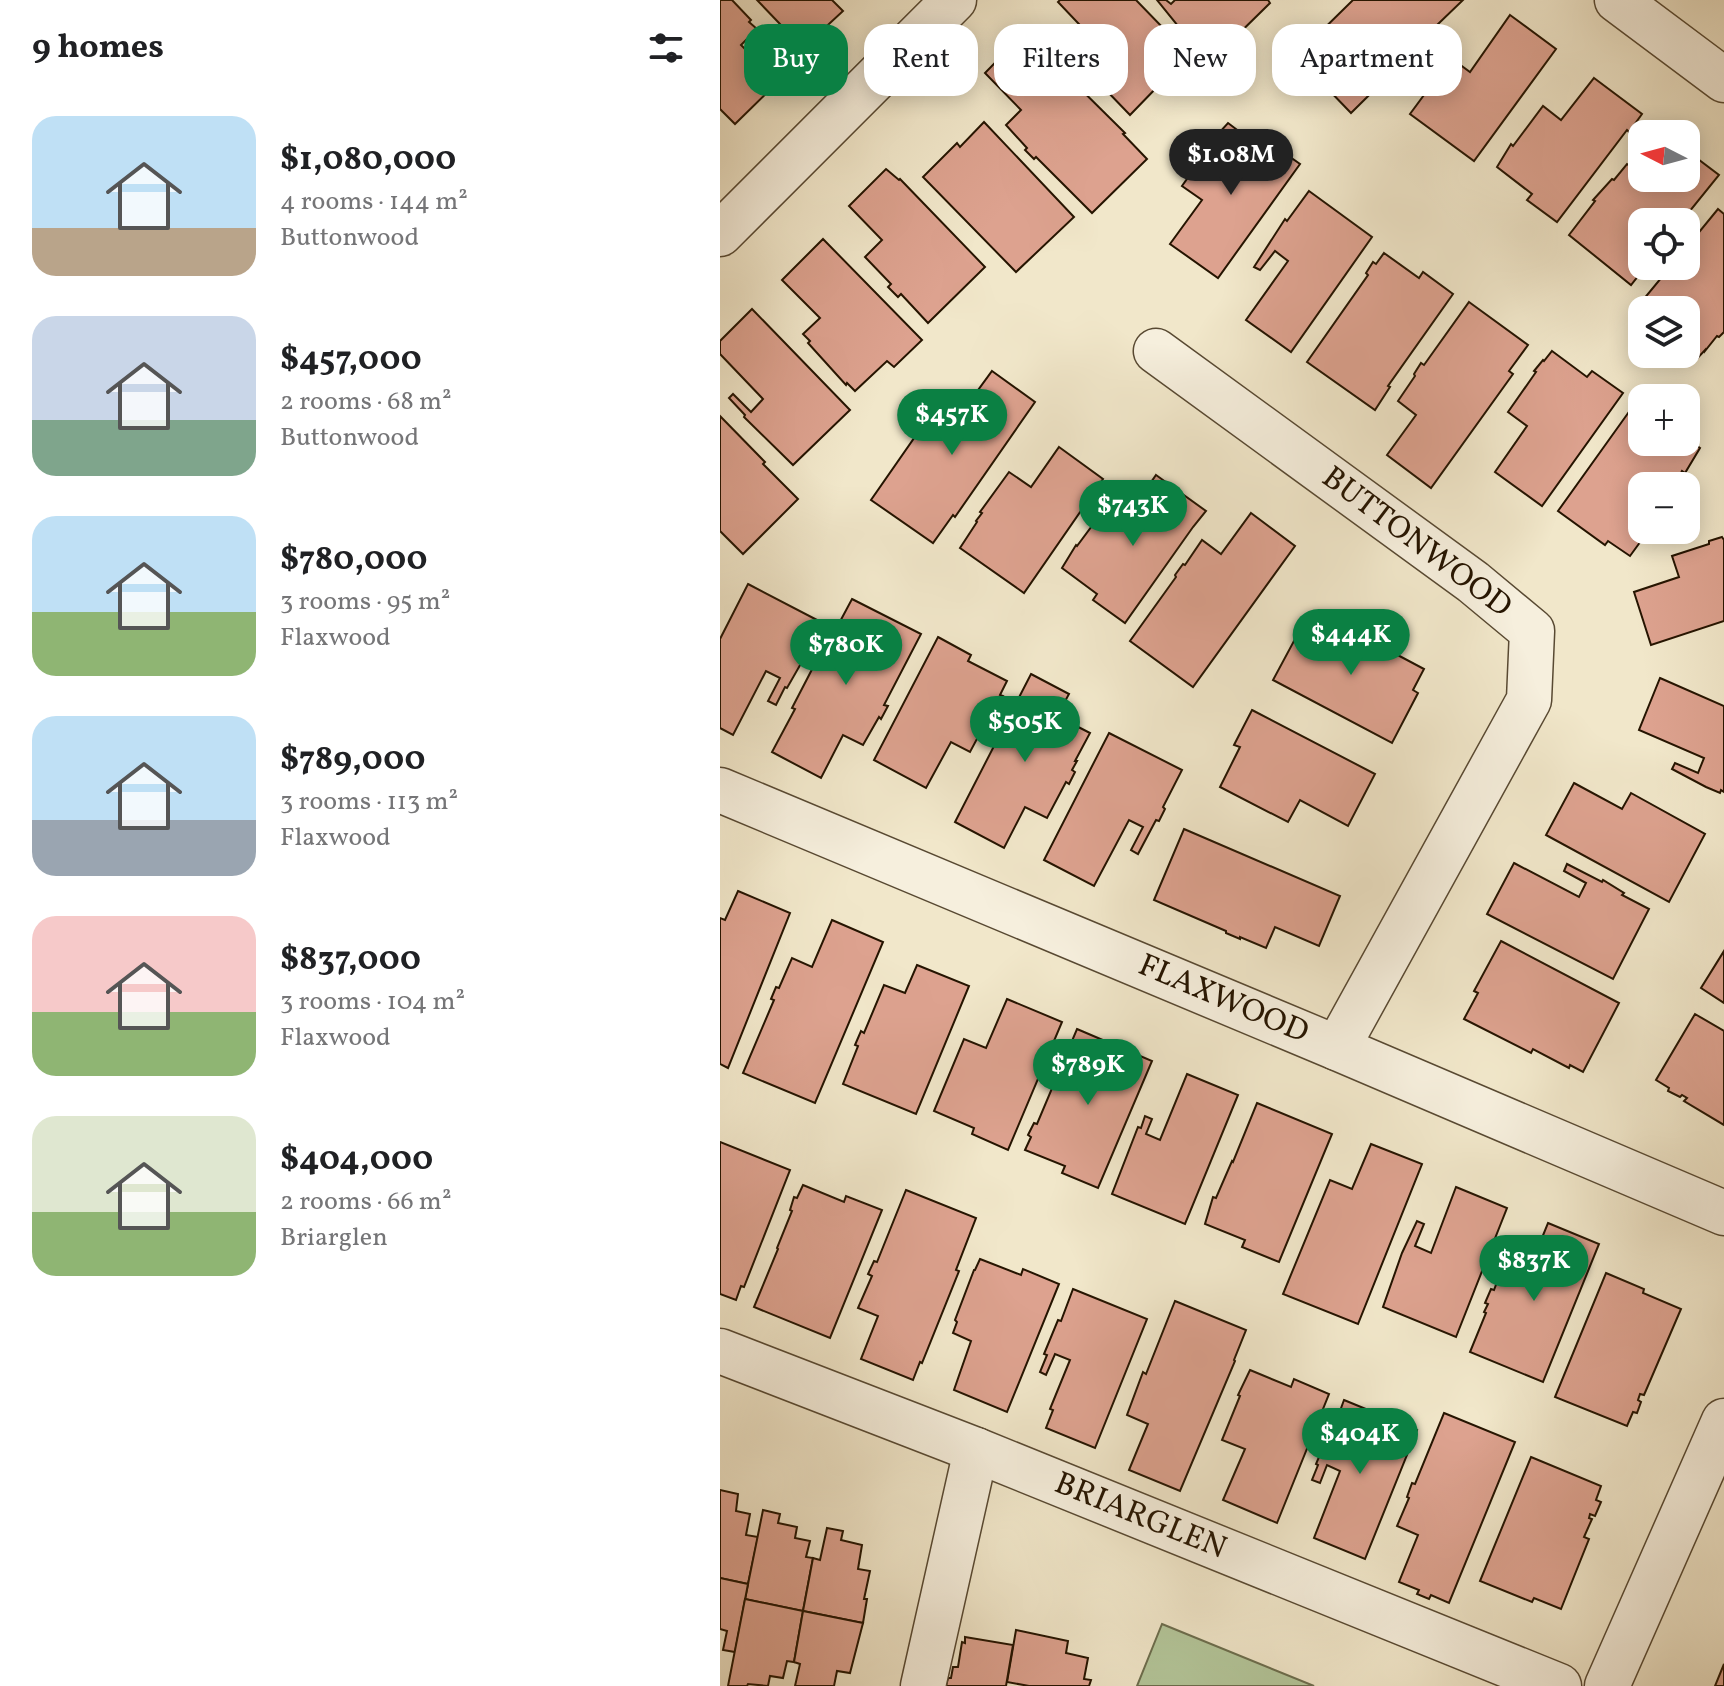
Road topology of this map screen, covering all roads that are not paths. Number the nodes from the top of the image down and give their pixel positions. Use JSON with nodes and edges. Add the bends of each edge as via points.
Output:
{"nodes":[{"id":1,"x":954,"y":0,"type":"edge"},
{"id":2,"x":1617,"y":0,"type":"edge"},
{"id":3,"x":1724,"y":80,"type":"edge"},
{"id":4,"x":720,"y":234,"type":"edge"},
{"id":5,"x":1156,"y":351,"type":"dead end"},
{"id":6,"x":720,"y":790,"type":"edge"},
{"id":7,"x":1337,"y":1048,"type":"junction"},
{"id":8,"x":1724,"y":1213,"type":"edge"},
{"id":9,"x":720,"y":1351,"type":"edge"},
{"id":10,"x":1724,"y":1421,"type":"edge"},
{"id":11,"x":976,"y":1450,"type":"junction"},
{"id":12,"x":923,"y":1686,"type":"edge"},
{"id":13,"x":1559,"y":1686,"type":"edge"},
{"id":14,"x":1607,"y":1686,"type":"edge"}],
"edges":[{"from":1,"to":4,"type":"street"},
{"from":2,"to":3,"type":"street"},
{"from":5,"to":7,"type":"street","name":"BUTTONWOOD","via":[[1473,582],[1532,631],[1529,700]]},
{"from":6,"to":7,"type":"street","name":"FLAXWOOD"},
{"from":7,"to":8,"type":"street","name":"FLAXWOOD"},
{"from":9,"to":11,"type":"street","name":"BRIARGLEN"},
{"from":10,"to":14,"type":"street"},
{"from":11,"to":12,"type":"street"},
{"from":11,"to":13,"type":"street","name":"BRIARGLEN"}]}
